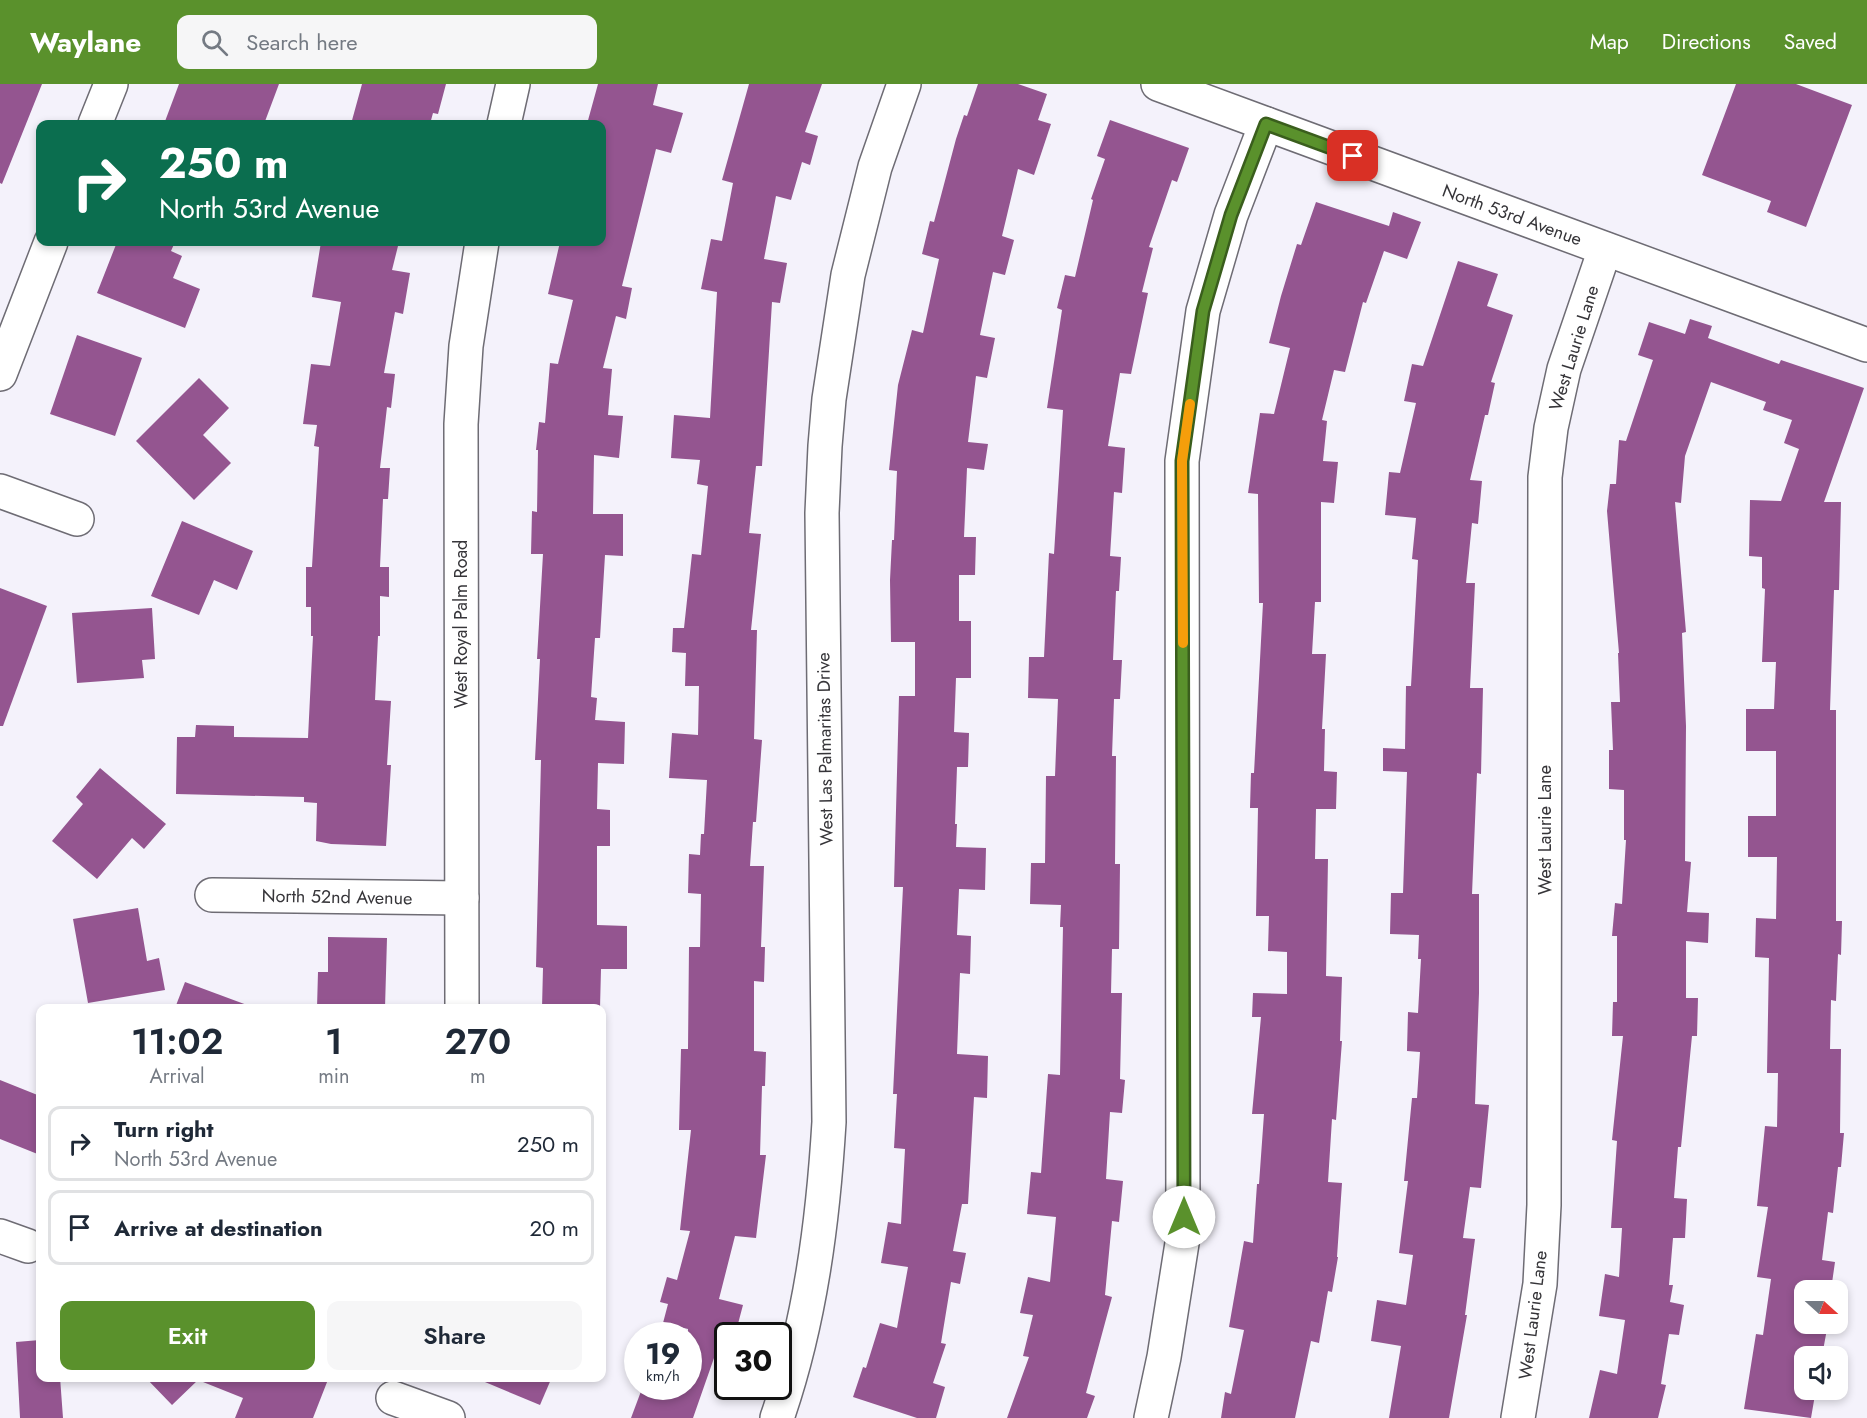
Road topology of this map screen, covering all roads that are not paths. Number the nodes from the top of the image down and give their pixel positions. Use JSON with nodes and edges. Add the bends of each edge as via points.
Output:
{"nodes":[{"id":1,"x":111,"y":84,"type":"edge"},
{"id":2,"x":513,"y":84,"type":"edge"},
{"id":3,"x":904,"y":84,"type":"edge"},
{"id":4,"x":1158,"y":84,"type":"edge"},
{"id":5,"x":97,"y":120,"type":"edge"},
{"id":6,"x":505,"y":120,"type":"edge"},
{"id":7,"x":1266,"y":124,"type":"junction"},
{"id":8,"x":49,"y":246,"type":"edge"},
{"id":9,"x":481,"y":246,"type":"edge"},
{"id":10,"x":1605,"y":249,"type":"junction"},
{"id":11,"x":1867,"y":345,"type":"edge"},
{"id":12,"x":0,"y":374,"type":"edge"},
{"id":13,"x":0,"y":491,"type":"edge"},
{"id":14,"x":76,"y":519,"type":"dead end"},
{"id":15,"x":212,"y":896,"type":"dead end"},
{"id":16,"x":462,"y":898,"type":"junction"},
{"id":17,"x":462,"y":1004,"type":"edge"},
{"id":18,"x":393,"y":1398,"type":"edge"},
{"id":19,"x":448,"y":1418,"type":"edge"},
{"id":20,"x":777,"y":1418,"type":"edge"},
{"id":21,"x":1151,"y":1418,"type":"edge"},
{"id":22,"x":1518,"y":1418,"type":"edge"}],
"edges":[{"from":1,"to":5,"type":"street"},
{"from":2,"to":6,"type":"street"},
{"from":3,"to":20,"type":"street","name":"West Las Palmaritas Drive","via":[[862,215],[848,275],[829,399],[822,513],[829,1122],[809,1298]]},
{"from":4,"to":7,"type":"street","name":"North 53rd Avenue"},
{"from":7,"to":10,"type":"street","name":"North 53rd Avenue"},
{"from":7,"to":21,"type":"street","via":[[1231,215],[1203,311],[1182,461],[1183,1237]]},
{"from":8,"to":12,"type":"street"},
{"from":9,"to":16,"type":"street","name":"West Royal Palm Road","via":[[466,346],[461,424]]},
{"from":10,"to":11,"type":"street","name":"North 53rd Avenue"},
{"from":10,"to":22,"type":"street","name":"West Laurie Lane","via":[[1564,369],[1545,477],[1544,1205],[1540,1284]]},
{"from":13,"to":14,"type":"street"},
{"from":15,"to":16,"type":"street","name":"North 52nd Avenue"},
{"from":16,"to":17,"type":"street","name":"West Royal Palm Road"},
{"from":18,"to":19,"type":"street"}]}
